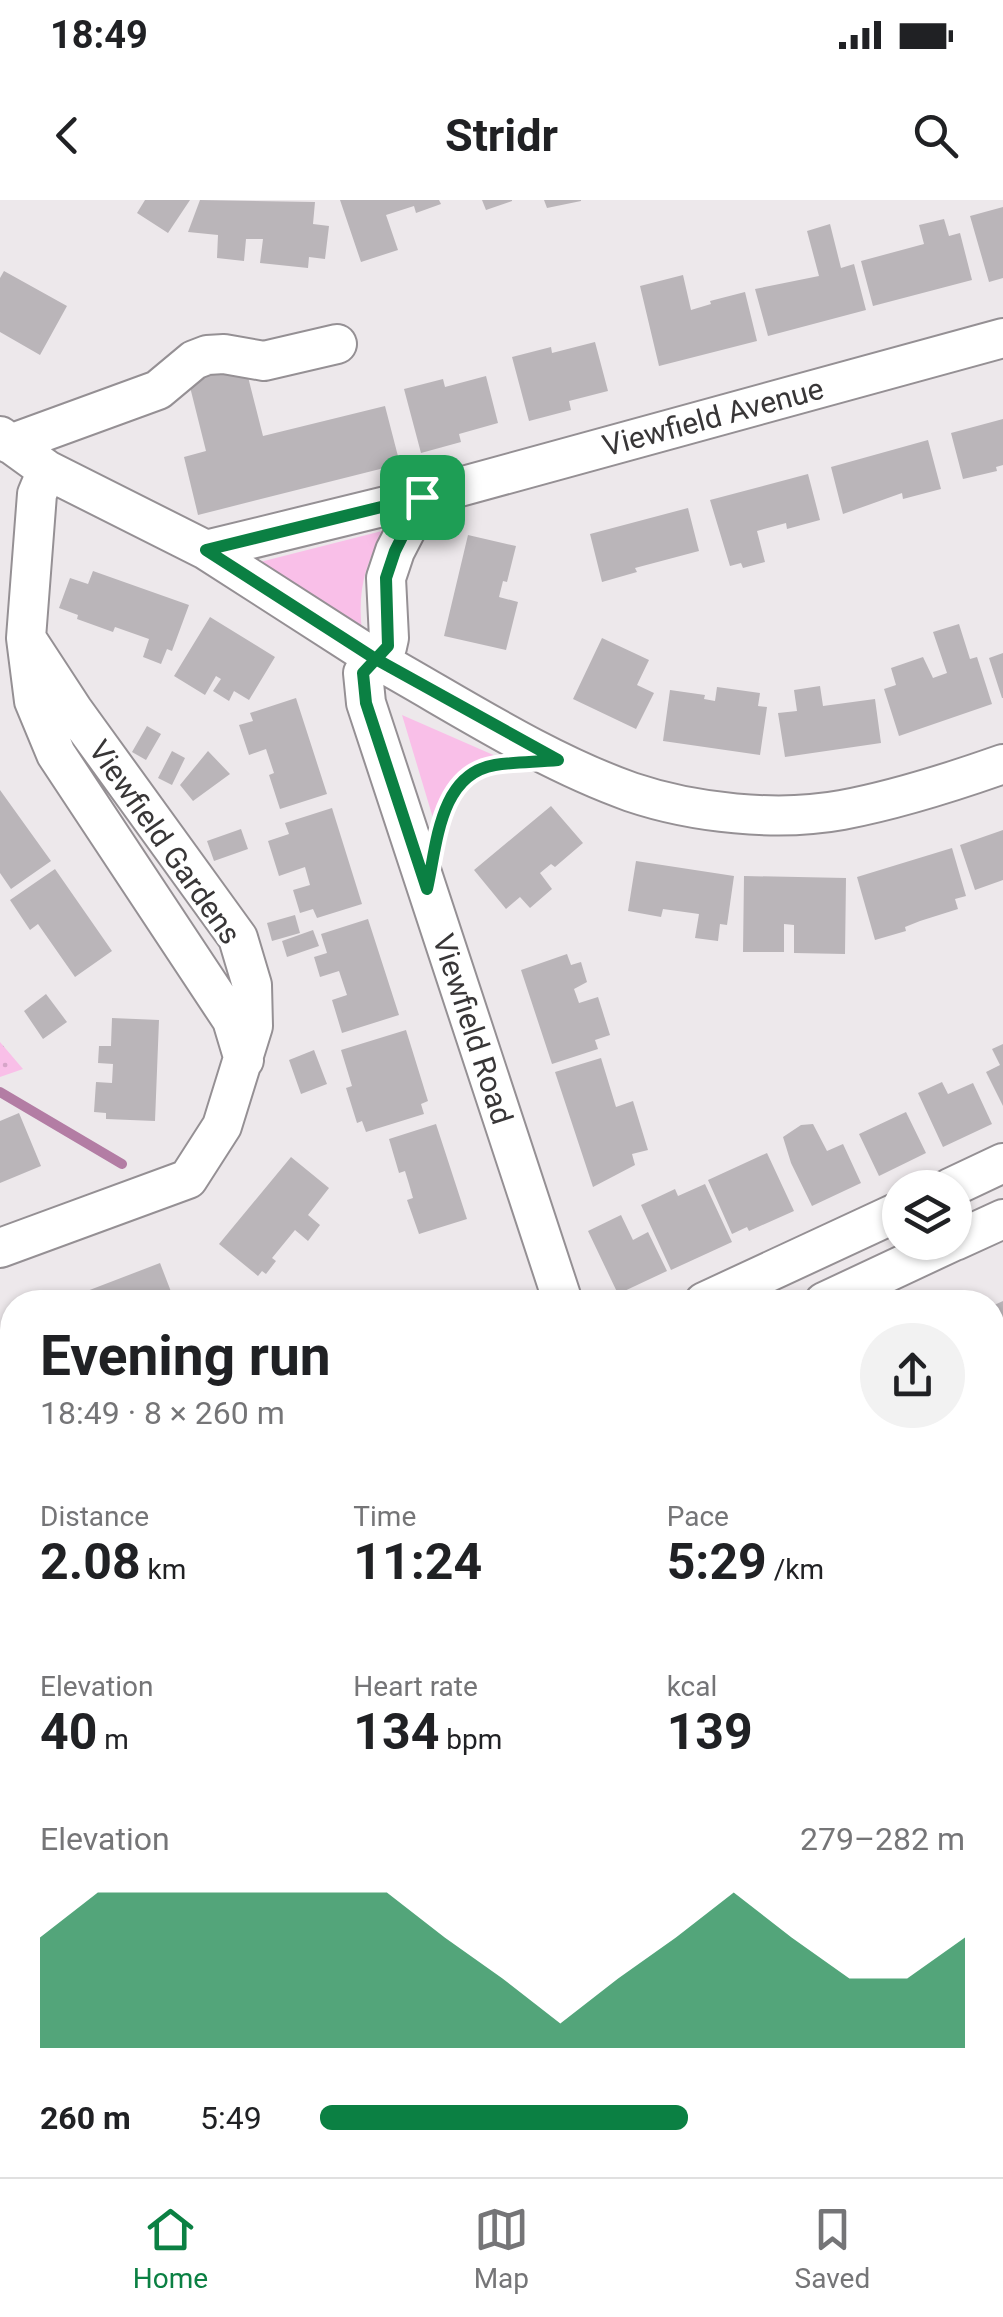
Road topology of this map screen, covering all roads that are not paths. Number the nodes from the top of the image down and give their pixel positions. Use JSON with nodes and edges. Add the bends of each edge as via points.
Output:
{"nodes":[{"id":1,"x":1003,"y":338,"type":"edge"},
{"id":2,"x":338,"y":344,"type":"dead end"},
{"id":3,"x":5,"y":440,"type":"edge"},
{"id":4,"x":47,"y":470,"type":"junction"},
{"id":5,"x":422,"y":497,"type":"junction"},
{"id":6,"x":206,"y":550,"type":"junction"},
{"id":7,"x":374,"y":658,"type":"junction"},
{"id":8,"x":1003,"y":764,"type":"edge"},
{"id":9,"x":1003,"y":1163,"type":"edge"},
{"id":10,"x":972,"y":1178,"type":"edge"},
{"id":11,"x":882,"y":1219,"type":"edge"},
{"id":12,"x":1003,"y":1219,"type":"edge"},
{"id":13,"x":972,"y":1234,"type":"edge"},
{"id":14,"x":0,"y":1248,"type":"edge"},
{"id":15,"x":917,"y":1260,"type":"edge"},
{"id":16,"x":560,"y":1290,"type":"edge"},
{"id":17,"x":730,"y":1290,"type":"edge"},
{"id":18,"x":856,"y":1290,"type":"edge"}],
"edges":[{"from":1,"to":5,"type":"street","name":"Viewfield Avenue"},
{"from":2,"to":3,"type":"street","via":[[264,361],[207,355],[158,390]]},
{"from":3,"to":4,"type":"street"},
{"from":4,"to":6,"type":"street"},
{"from":4,"to":14,"type":"street","name":"Viewfield Gardens","via":[[36,494],[26,638],[238,938],[252,985],[253,1026],[222,1126],[188,1179]]},
{"from":5,"to":6,"type":"street","name":"Viewfield Avenue"},
{"from":5,"to":7,"type":"street","via":[[386,578],[388,646]]},
{"from":6,"to":7,"type":"street"},
{"from":7,"to":8,"type":"street","via":[[558,760],[631,792],[688,806],[746,815],[840,810]]},
{"from":7,"to":16,"type":"street","name":"Viewfield Road","via":[[363,673],[366,703]]},
{"from":9,"to":10,"type":"street"},
{"from":11,"to":17,"type":"street"},
{"from":12,"to":13,"type":"street"},
{"from":15,"to":18,"type":"street"}]}
